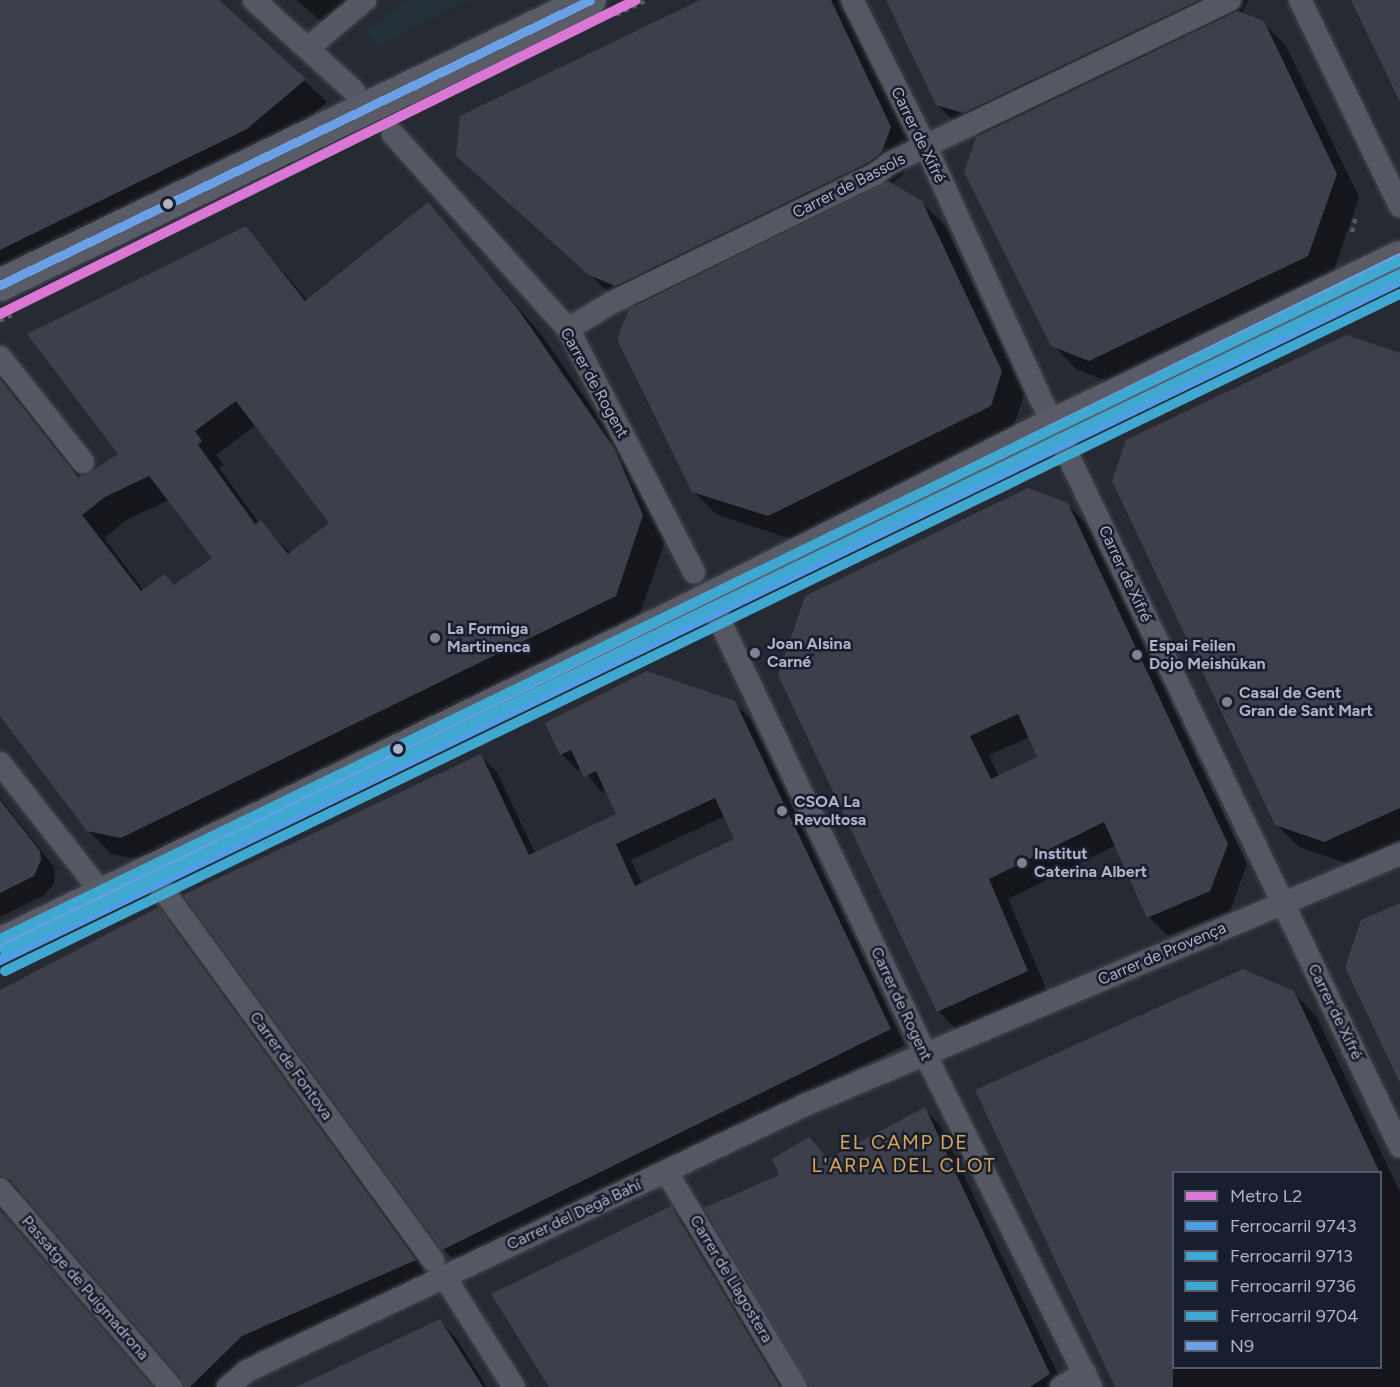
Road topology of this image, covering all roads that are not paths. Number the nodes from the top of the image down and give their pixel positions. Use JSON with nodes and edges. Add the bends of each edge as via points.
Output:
{"nodes":[{"id":1,"x":254,"y":0,"type":"edge"},
{"id":2,"x":366,"y":0,"type":"edge"},
{"id":3,"x":590,"y":0,"type":"edge"},
{"id":4,"x":852,"y":0,"type":"edge"},
{"id":5,"x":1230,"y":0,"type":"edge"},
{"id":6,"x":1300,"y":0,"type":"edge"},
{"id":7,"x":308,"y":48,"type":"junction"},
{"id":8,"x":354,"y":91,"type":"dead end"},
{"id":9,"x":393,"y":134,"type":"dead end"},
{"id":10,"x":926,"y":147,"type":"junction"},
{"id":11,"x":1400,"y":206,"type":"edge"},
{"id":12,"x":1400,"y":257,"type":"edge"},
{"id":13,"x":0,"y":285,"type":"edge"},
{"id":14,"x":568,"y":329,"type":"junction"},
{"id":15,"x":0,"y":357,"type":"edge"},
{"id":16,"x":1054,"y":426,"type":"junction"},
{"id":17,"x":83,"y":462,"type":"dead end"},
{"id":18,"x":694,"y":572,"type":"dead end"},
{"id":19,"x":718,"y":617,"type":"dead end"},
{"id":20,"x":0,"y":763,"type":"edge"},
{"id":21,"x":1400,"y":854,"type":"edge"},
{"id":22,"x":149,"y":871,"type":"junction"},
{"id":23,"x":102,"y":893,"type":"junction"},
{"id":24,"x":1282,"y":904,"type":"junction"},
{"id":25,"x":0,"y":944,"type":"edge"},
{"id":26,"x":926,"y":1056,"type":"junction"},
{"id":27,"x":1400,"y":1147,"type":"edge"},
{"id":28,"x":666,"y":1172,"type":"junction"},
{"id":29,"x":0,"y":1189,"type":"edge"},
{"id":30,"x":438,"y":1268,"type":"junction"},
{"id":31,"x":252,"y":1379,"type":"edge"},
{"id":32,"x":1088,"y":1380,"type":"edge"},
{"id":33,"x":171,"y":1387,"type":"edge"},
{"id":34,"x":228,"y":1387,"type":"edge"},
{"id":35,"x":514,"y":1387,"type":"edge"},
{"id":36,"x":796,"y":1387,"type":"edge"},
{"id":37,"x":1060,"y":1387,"type":"edge"}],
"edges":[{"from":1,"to":7,"type":"street"},
{"from":2,"to":7,"type":"street"},
{"from":3,"to":13,"type":"main road"},
{"from":4,"to":10,"type":"street","name":"Carrer de Xifré"},
{"from":5,"to":10,"type":"street","name":"Carrer de Bassols"},
{"from":6,"to":11,"type":"street"},
{"from":7,"to":8,"type":"street"},
{"from":9,"to":14,"type":"street","name":"Carrer de Rogent"},
{"from":10,"to":14,"type":"street","name":"Carrer de Bassols","via":[[611,303]]},
{"from":10,"to":16,"type":"street","name":"Carrer de Xifré"},
{"from":12,"to":16,"type":"main road"},
{"from":14,"to":18,"type":"street","name":"Carrer de Rogent"},
{"from":15,"to":17,"type":"street"},
{"from":16,"to":22,"type":"main road","via":[[679,614]]},
{"from":16,"to":24,"type":"street","name":"Carrer de Xifré"},
{"from":19,"to":26,"type":"street","name":"Carrer de Rogent"},
{"from":20,"to":23,"type":"street"},
{"from":21,"to":24,"type":"street","name":"Carrer de Provença"},
{"from":22,"to":23,"type":"main road"},
{"from":22,"to":30,"type":"street","name":"Carrer de Fontova"},
{"from":23,"to":25,"type":"main road"},
{"from":24,"to":26,"type":"street","name":"Carrer de Provença"},
{"from":24,"to":27,"type":"street","name":"Carrer de Xifré"},
{"from":26,"to":28,"type":"street","name":"Carrer del Degà Bahí","via":[[805,1105]]},
{"from":26,"to":32,"type":"street","name":"Carrer de Rogent"},
{"from":28,"to":30,"type":"street","name":"Carrer del Degà Bahí"},
{"from":28,"to":36,"type":"street","name":"Carrer de Llagostera"},
{"from":29,"to":33,"type":"street","name":"Passatge de Puigmadrona"},
{"from":30,"to":31,"type":"street","name":"Carrer del Degà Bahí"},
{"from":30,"to":35,"type":"street","name":"Carrer de Fontova"},
{"from":31,"to":34,"type":"street","name":"Carrer del Degà Bahí"},
{"from":32,"to":37,"type":"street"}]}
